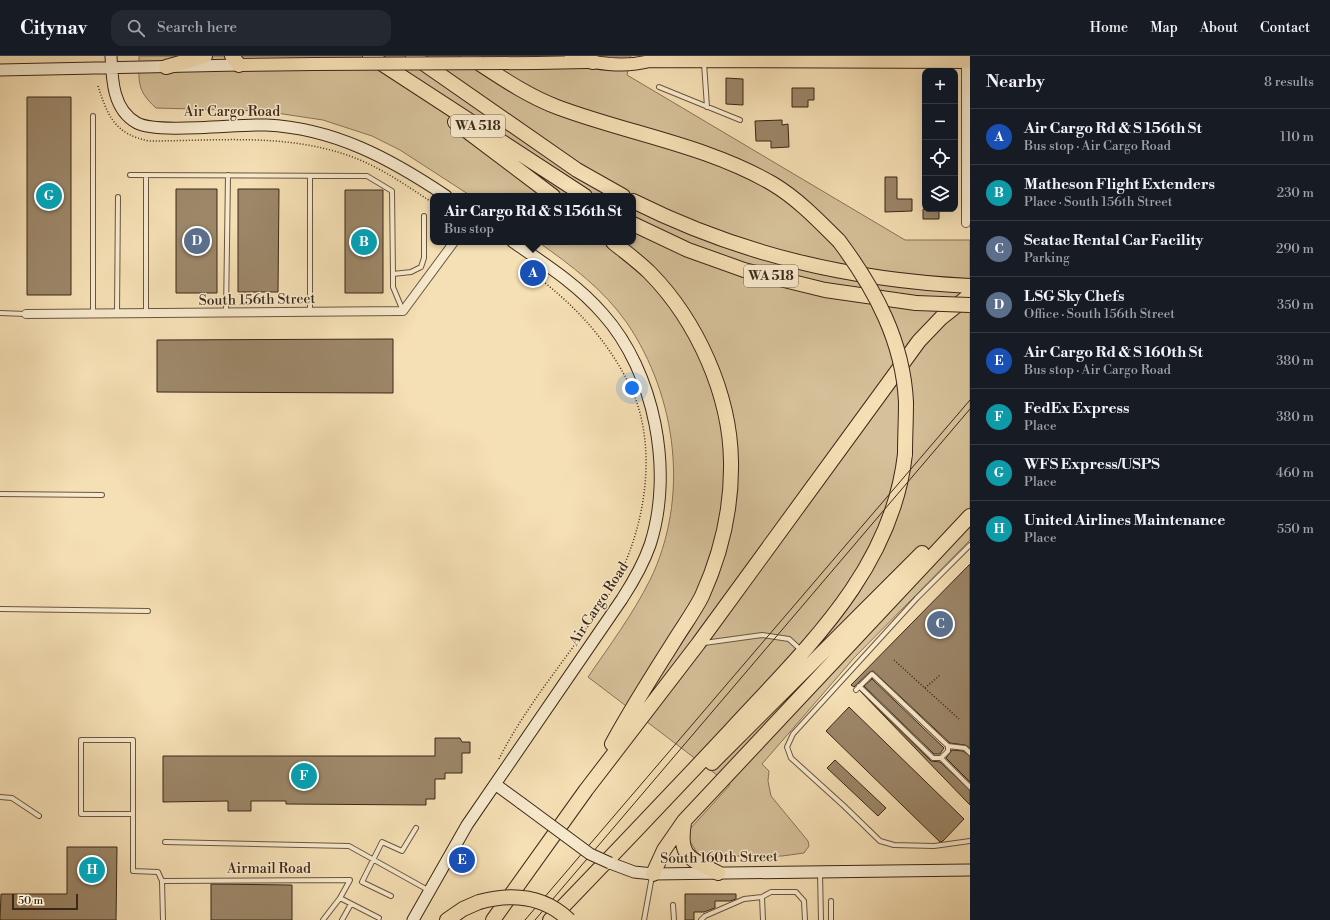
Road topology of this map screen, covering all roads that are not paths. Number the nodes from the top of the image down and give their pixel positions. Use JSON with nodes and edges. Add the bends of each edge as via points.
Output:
{"nodes":[{"id":1,"x":111,"y":56,"type":"edge"},
{"id":2,"x":205,"y":56,"type":"edge"},
{"id":3,"x":370,"y":56,"type":"edge"},
{"id":4,"x":413,"y":56,"type":"edge"},
{"id":5,"x":468,"y":56,"type":"edge"},
{"id":6,"x":572,"y":56,"type":"edge"},
{"id":7,"x":783,"y":58,"type":"edge"},
{"id":8,"x":967,"y":60,"type":"edge"},
{"id":9,"x":236,"y":61,"type":"edge"},
{"id":10,"x":703,"y":61,"type":"junction"},
{"id":11,"x":593,"y":62,"type":"junction"},
{"id":12,"x":166,"y":67,"type":"junction"},
{"id":13,"x":112,"y":68,"type":"junction"},
{"id":14,"x":0,"y":70,"type":"edge"},
{"id":15,"x":659,"y":87,"type":"dead end"},
{"id":16,"x":707,"y":107,"type":"junction"},
{"id":17,"x":93,"y":116,"type":"dead end"},
{"id":18,"x":740,"y":120,"type":"dead end"},
{"id":19,"x":130,"y":175,"type":"dead end"},
{"id":20,"x":146,"y":175,"type":"junction"},
{"id":21,"x":228,"y":175,"type":"junction"},
{"id":22,"x":310,"y":176,"type":"junction"},
{"id":23,"x":442,"y":193,"type":"edge"},
{"id":24,"x":549,"y":193,"type":"edge"},
{"id":25,"x":580,"y":193,"type":"edge"},
{"id":26,"x":618,"y":193,"type":"edge"},
{"id":27,"x":118,"y":197,"type":"dead end"},
{"id":28,"x":636,"y":202,"type":"edge"},
{"id":29,"x":424,"y":216,"type":"dead end"},
{"id":30,"x":966,"y":223,"type":"dead end"},
{"id":31,"x":636,"y":225,"type":"edge"},
{"id":32,"x":452,"y":245,"type":"edge"},
{"id":33,"x":517,"y":245,"type":"edge"},
{"id":34,"x":617,"y":245,"type":"edge"},
{"id":35,"x":392,"y":274,"type":"junction"},
{"id":36,"x":970,"y":286,"type":"edge"},
{"id":37,"x":970,"y":295,"type":"edge"},
{"id":38,"x":970,"y":306,"type":"edge"},
{"id":39,"x":403,"y":311,"type":"junction"},
{"id":40,"x":310,"y":312,"type":"junction"},
{"id":41,"x":0,"y":313,"type":"edge"},
{"id":42,"x":93,"y":313,"type":"junction"},
{"id":43,"x":118,"y":313,"type":"junction"},
{"id":44,"x":146,"y":313,"type":"junction"},
{"id":45,"x":226,"y":313,"type":"junction"},
{"id":46,"x":26,"y":314,"type":"joint"},
{"id":47,"x":0,"y":494,"type":"edge"},
{"id":48,"x":102,"y":495,"type":"dead end"},
{"id":49,"x":970,"y":505,"type":"edge"},
{"id":50,"x":970,"y":516,"type":"edge"},
{"id":51,"x":970,"y":545,"type":"edge"},
{"id":52,"x":0,"y":609,"type":"edge"},
{"id":53,"x":148,"y":611,"type":"dead end"},
{"id":54,"x":698,"y":644,"type":"junction"},
{"id":55,"x":803,"y":651,"type":"junction"},
{"id":56,"x":948,"y":746,"type":"junction"},
{"id":57,"x":970,"y":753,"type":"edge"},
{"id":58,"x":941,"y":758,"type":"junction"},
{"id":59,"x":495,"y":784,"type":"junction"},
{"id":60,"x":970,"y":787,"type":"edge"},
{"id":61,"x":586,"y":790,"type":"junction"},
{"id":62,"x":0,"y":797,"type":"edge"},
{"id":63,"x":660,"y":807,"type":"junction"},
{"id":64,"x":133,"y":814,"type":"junction"},
{"id":65,"x":39,"y":816,"type":"dead end"},
{"id":66,"x":684,"y":821,"type":"junction"},
{"id":67,"x":416,"y":828,"type":"dead end"},
{"id":68,"x":970,"y":841,"type":"edge"},
{"id":69,"x":165,"y":842,"type":"dead end"},
{"id":70,"x":374,"y":859,"type":"junction"},
{"id":71,"x":970,"y":870,"type":"edge"},
{"id":72,"x":820,"y":871,"type":"junction"},
{"id":73,"x":718,"y":873,"type":"junction"},
{"id":74,"x":652,"y":874,"type":"junction"},
{"id":75,"x":162,"y":881,"type":"junction"},
{"id":76,"x":429,"y":890,"type":"junction"},
{"id":77,"x":391,"y":896,"type":"dead end"},
{"id":78,"x":762,"y":897,"type":"junction"},
{"id":79,"x":340,"y":898,"type":"junction"},
{"id":80,"x":831,"y":901,"type":"dead end"},
{"id":81,"x":351,"y":904,"type":"junction"},
{"id":82,"x":673,"y":905,"type":"dead end"},
{"id":83,"x":379,"y":918,"type":"dead end"},
{"id":84,"x":163,"y":920,"type":"edge"},
{"id":85,"x":323,"y":920,"type":"edge"},
{"id":86,"x":342,"y":920,"type":"edge"},
{"id":87,"x":412,"y":920,"type":"edge"},
{"id":88,"x":447,"y":920,"type":"edge"},
{"id":89,"x":494,"y":920,"type":"edge"},
{"id":90,"x":550,"y":920,"type":"edge"},
{"id":91,"x":569,"y":920,"type":"edge"},
{"id":92,"x":644,"y":920,"type":"edge"},
{"id":93,"x":674,"y":920,"type":"edge"},
{"id":94,"x":701,"y":920,"type":"edge"},
{"id":95,"x":763,"y":920,"type":"edge"},
{"id":96,"x":805,"y":920,"type":"edge"},
{"id":97,"x":821,"y":920,"type":"edge"},
{"id":98,"x":831,"y":920,"type":"edge"}],
"edges":[{"from":1,"to":13,"type":"street","name":"Air Cargo Road"},
{"from":2,"to":12,"type":"highway"},
{"from":3,"to":24,"type":"highway"},
{"from":3,"to":25,"type":"highway","number":"WA 518"},
{"from":4,"to":26,"type":"highway","number":"WA 518","via":[[577,170]]},
{"from":5,"to":55,"type":"highway","bridge":true,"via":[[524,92],[555,107],[680,144],[740,167],[774,185],[795,199],[839,241],[863,273],[885,314],[893,338],[906,401],[903,477],[876,552],[860,580]]},
{"from":6,"to":11,"type":"highway"},
{"from":7,"to":8,"type":"main road"},
{"from":7,"to":10,"type":"main road"},
{"from":8,"to":30,"type":"street"},
{"from":9,"to":11,"type":"main road","bridge":true,"via":[[314,64]]},
{"from":9,"to":12,"type":"street"},
{"from":10,"to":11,"type":"main road","via":[[650,61],[633,57]]},
{"from":10,"to":16,"type":"lane"},
{"from":12,"to":13,"type":"street"},
{"from":13,"to":14,"type":"street"},
{"from":13,"to":23,"type":"street","name":"Air Cargo Road","via":[[115,94],[121,109],[138,124],[165,127],[266,125],[330,136],[355,144],[409,171]]},
{"from":15,"to":16,"type":"lane"},
{"from":16,"to":18,"type":"lane"},
{"from":17,"to":42,"type":"lane"},
{"from":19,"to":20,"type":"lane"},
{"from":20,"to":21,"type":"lane"},
{"from":20,"to":44,"type":"lane"},
{"from":21,"to":22,"type":"lane"},
{"from":21,"to":45,"type":"lane"},
{"from":22,"to":35,"type":"lane","via":[[367,176],[392,191]]},
{"from":22,"to":40,"type":"lane"},
{"from":27,"to":43,"type":"lane"},
{"from":28,"to":36,"type":"highway","number":"WA 518","via":[[709,235],[780,258],[853,274],[918,283]]},
{"from":29,"to":35,"type":"lane","via":[[424,258],[421,267],[411,272]]},
{"from":31,"to":38,"type":"highway","number":"WA 518","bridge":true,"via":[[688,250],[744,270],[825,290],[916,303]]},
{"from":32,"to":39,"type":"street"},
{"from":33,"to":59,"type":"street","name":"Air Cargo Road","via":[[578,288],[604,314],[637,365],[653,414],[660,477],[657,514],[650,545],[638,574]]},
{"from":34,"to":61,"type":"highway","via":[[650,273],[673,300],[693,332],[714,374],[726,420],[731,461],[724,535],[716,564],[701,598],[628,715]]},
{"from":35,"to":39,"type":"lane","via":[[393,287]]},
{"from":37,"to":54,"type":"highway","via":[[919,341]]},
{"from":39,"to":40,"type":"street","name":"South 156th Street"},
{"from":40,"to":45,"type":"street","name":"South 156th Street"},
{"from":41,"to":46,"type":"lane"},
{"from":42,"to":43,"type":"street","name":"South 156th Street"},
{"from":42,"to":46,"type":"street","name":"South 156th Street"},
{"from":43,"to":44,"type":"street","name":"South 156th Street"},
{"from":44,"to":45,"type":"street","name":"South 156th Street"},
{"from":47,"to":48,"type":"lane"},
{"from":49,"to":63,"type":"highway","via":[[686,789]]},
{"from":50,"to":66,"type":"highway"},
{"from":51,"to":68,"type":"lane","via":[[917,598],[793,734],[787,747],[791,758],[880,841],[894,845],[934,846]]},
{"from":52,"to":53,"type":"lane"},
{"from":54,"to":55,"type":"lane","via":[[762,635],[789,639]]},
{"from":54,"to":61,"type":"highway"},
{"from":55,"to":63,"type":"highway"},
{"from":56,"to":57,"type":"lane","via":[[965,748]]},
{"from":56,"to":58,"type":"lane","via":[[948,752]]},
{"from":56,"to":58,"type":"lane","via":[[872,674],[858,688],[934,758]]},
{"from":58,"to":60,"type":"lane"},
{"from":59,"to":74,"type":"street","name":"South 160th Street","bridge":true,"via":[[590,854],[621,868]]},
{"from":59,"to":76,"type":"street","name":"Air Cargo Road","via":[[467,825]]},
{"from":61,"to":89,"type":"highway"},
{"from":62,"to":65,"type":"lane","via":[[12,798]]},
{"from":63,"to":90,"type":"highway"},
{"from":64,"to":64,"type":"lane","via":[[133,740],[81,740],[81,814]]},
{"from":64,"to":75,"type":"lane","via":[[134,871],[158,872]]},
{"from":66,"to":73,"type":"highway","via":[[681,840],[685,853]]},
{"from":66,"to":74,"type":"highway","via":[[664,850]]},
{"from":67,"to":70,"type":"lane","via":[[402,851],[382,842]]},
{"from":69,"to":70,"type":"lane","via":[[349,846]]},
{"from":70,"to":76,"type":"lane"},
{"from":70,"to":77,"type":"lane","via":[[362,882]]},
{"from":71,"to":72,"type":"street","name":"South 160th Street"},
{"from":72,"to":73,"type":"street","name":"South 160th Street"},
{"from":72,"to":97,"type":"lane"},
{"from":73,"to":74,"type":"street","name":"South 160th Street"},
{"from":74,"to":92,"type":"lane"},
{"from":75,"to":79,"type":"lane","name":"Airmail Road","via":[[350,880]]},
{"from":75,"to":84,"type":"lane"},
{"from":76,"to":87,"type":"street","name":"Air Cargo Road"},
{"from":78,"to":94,"type":"lane","via":[[744,899]]},
{"from":78,"to":95,"type":"lane"},
{"from":78,"to":96,"type":"lane","via":[[772,892],[796,892],[804,901]]},
{"from":79,"to":81,"type":"lane"},
{"from":79,"to":85,"type":"lane"},
{"from":80,"to":98,"type":"lane"},
{"from":81,"to":83,"type":"lane"},
{"from":81,"to":86,"type":"lane"},
{"from":82,"to":93,"type":"lane"},
{"from":88,"to":91,"type":"highway","bridge":true,"via":[[463,909],[499,897],[536,900],[557,910]]}]}
